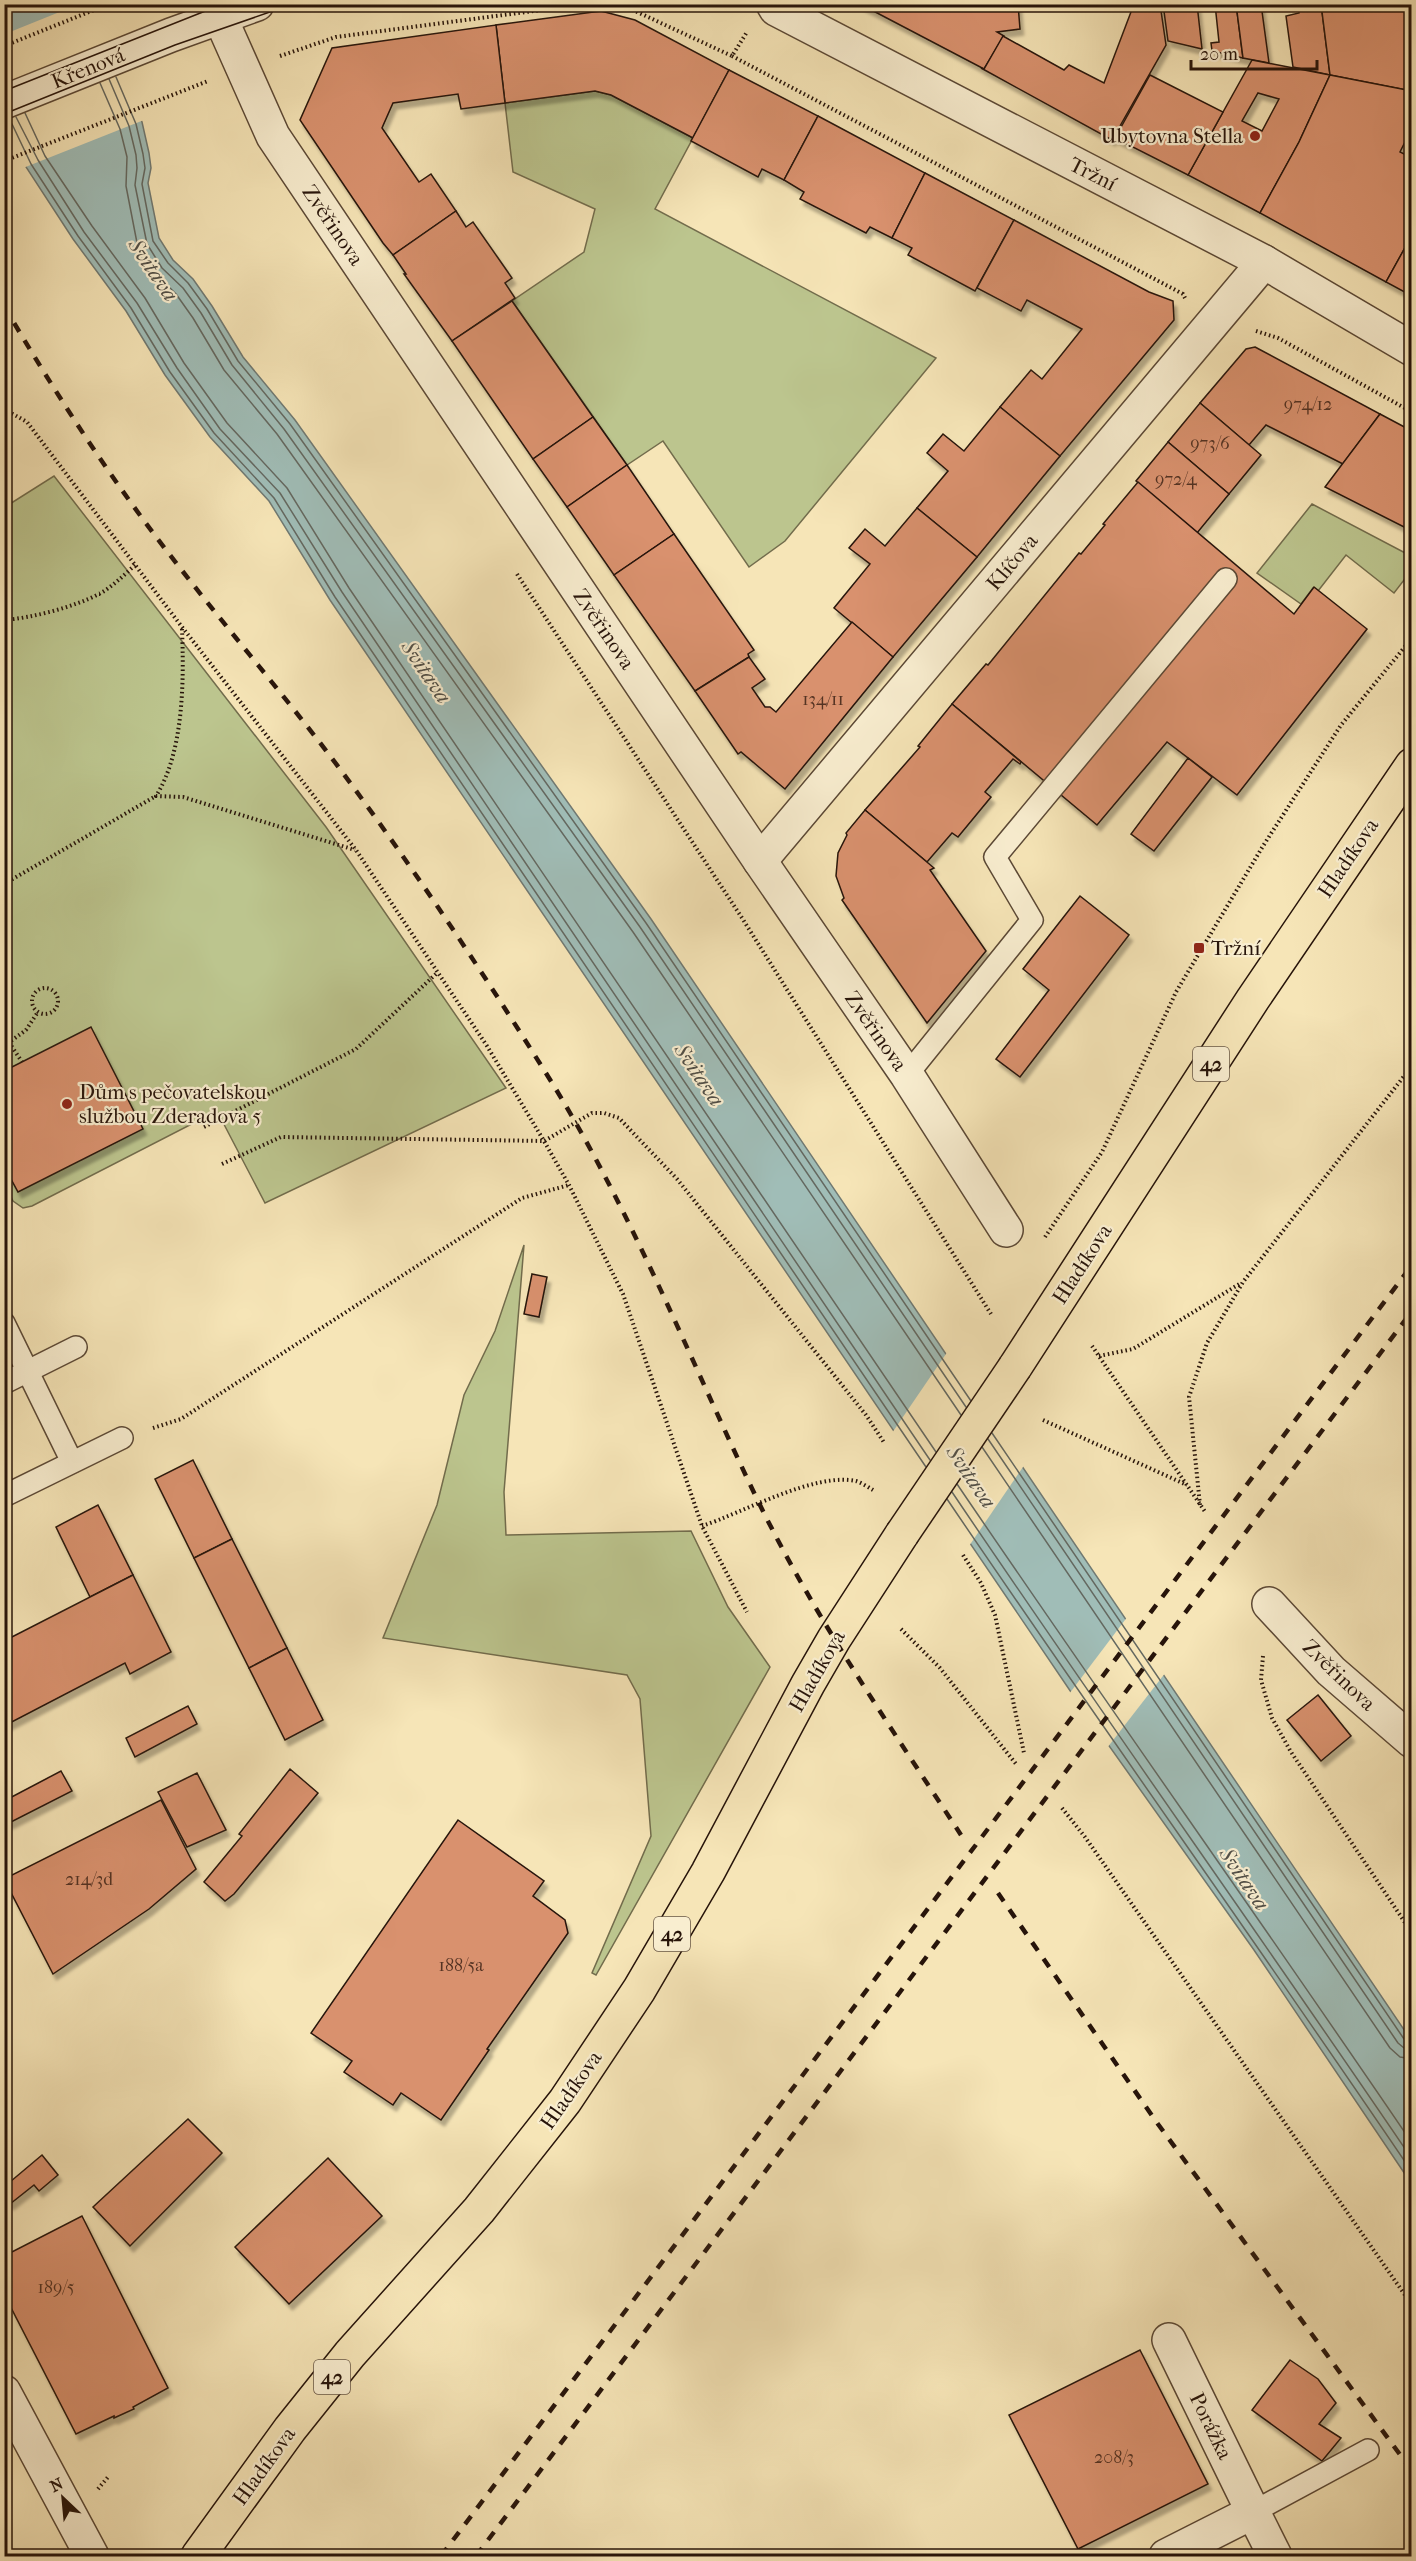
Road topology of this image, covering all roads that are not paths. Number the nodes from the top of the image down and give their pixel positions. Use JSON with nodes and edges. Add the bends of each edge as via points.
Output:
{"nodes":[{"id":1,"x":257,"y":4,"type":"edge"},
{"id":2,"x":773,"y":4,"type":"edge"},
{"id":3,"x":220,"y":17,"type":"junction"},
{"id":4,"x":4,"y":102,"type":"edge"},
{"id":5,"x":1264,"y":262,"type":"junction"},
{"id":6,"x":1412,"y":349,"type":"edge"},
{"id":7,"x":1226,"y":579,"type":"dead end"},
{"id":8,"x":1412,"y":765,"type":"edge"},
{"id":9,"x":760,"y":861,"type":"junction"},
{"id":10,"x":906,"y":1074,"type":"junction"},
{"id":11,"x":1006,"y":1230,"type":"dead end"},
{"id":12,"x":4,"y":1323,"type":"edge"},
{"id":13,"x":76,"y":1347,"type":"dead end"},
{"id":14,"x":28,"y":1371,"type":"junction"},
{"id":15,"x":4,"y":1383,"type":"edge"},
{"id":16,"x":122,"y":1438,"type":"road end"},
{"id":17,"x":72,"y":1462,"type":"junction"},
{"id":18,"x":4,"y":1496,"type":"edge"},
{"id":19,"x":1269,"y":1604,"type":"road end"},
{"id":20,"x":1412,"y":1741,"type":"edge"},
{"id":21,"x":1169,"y":2340,"type":"dead end"},
{"id":22,"x":4,"y":2392,"type":"edge"},
{"id":23,"x":1368,"y":2450,"type":"dead end"},
{"id":24,"x":1253,"y":2512,"type":"junction"},
{"id":25,"x":92,"y":2556,"type":"edge"},
{"id":26,"x":198,"y":2556,"type":"edge"},
{"id":27,"x":1166,"y":2556,"type":"edge"},
{"id":28,"x":1275,"y":2556,"type":"edge"}],
"edges":[{"from":1,"to":3,"type":"street","name":"Křenová"},
{"from":2,"to":5,"type":"street","name":"Tržní","via":[[776,9]]},
{"from":3,"to":4,"type":"street","name":"Křenová"},
{"from":3,"to":9,"type":"street","name":"Zvěřinova","via":[[273,136]]},
{"from":5,"to":6,"type":"street","name":"Tržní"},
{"from":5,"to":9,"type":"street","name":"Klíčova"},
{"from":7,"to":10,"type":"lane","via":[[995,857],[1032,920]]},
{"from":8,"to":26,"type":"main road","name":"Hladíkova","number":"42","bridge":true,"via":[[1253,999],[834,1639],[708,1872],[639,1990],[565,2101],[479,2210],[342,2364]]},
{"from":9,"to":10,"type":"street","name":"Zvěřinova"},
{"from":10,"to":11,"type":"street","name":"Zvěřinova"},
{"from":12,"to":14,"type":"lane"},
{"from":13,"to":14,"type":"lane"},
{"from":14,"to":15,"type":"lane"},
{"from":14,"to":17,"type":"lane"},
{"from":16,"to":17,"type":"lane"},
{"from":17,"to":18,"type":"lane"},
{"from":19,"to":20,"type":"street","name":"Zvěřinova","via":[[1331,1671]]},
{"from":21,"to":24,"type":"street","name":"Porážka"},
{"from":22,"to":25,"type":"street"},
{"from":23,"to":24,"type":"lane"},
{"from":24,"to":27,"type":"street"},
{"from":24,"to":28,"type":"street","name":"Porážka"}]}
